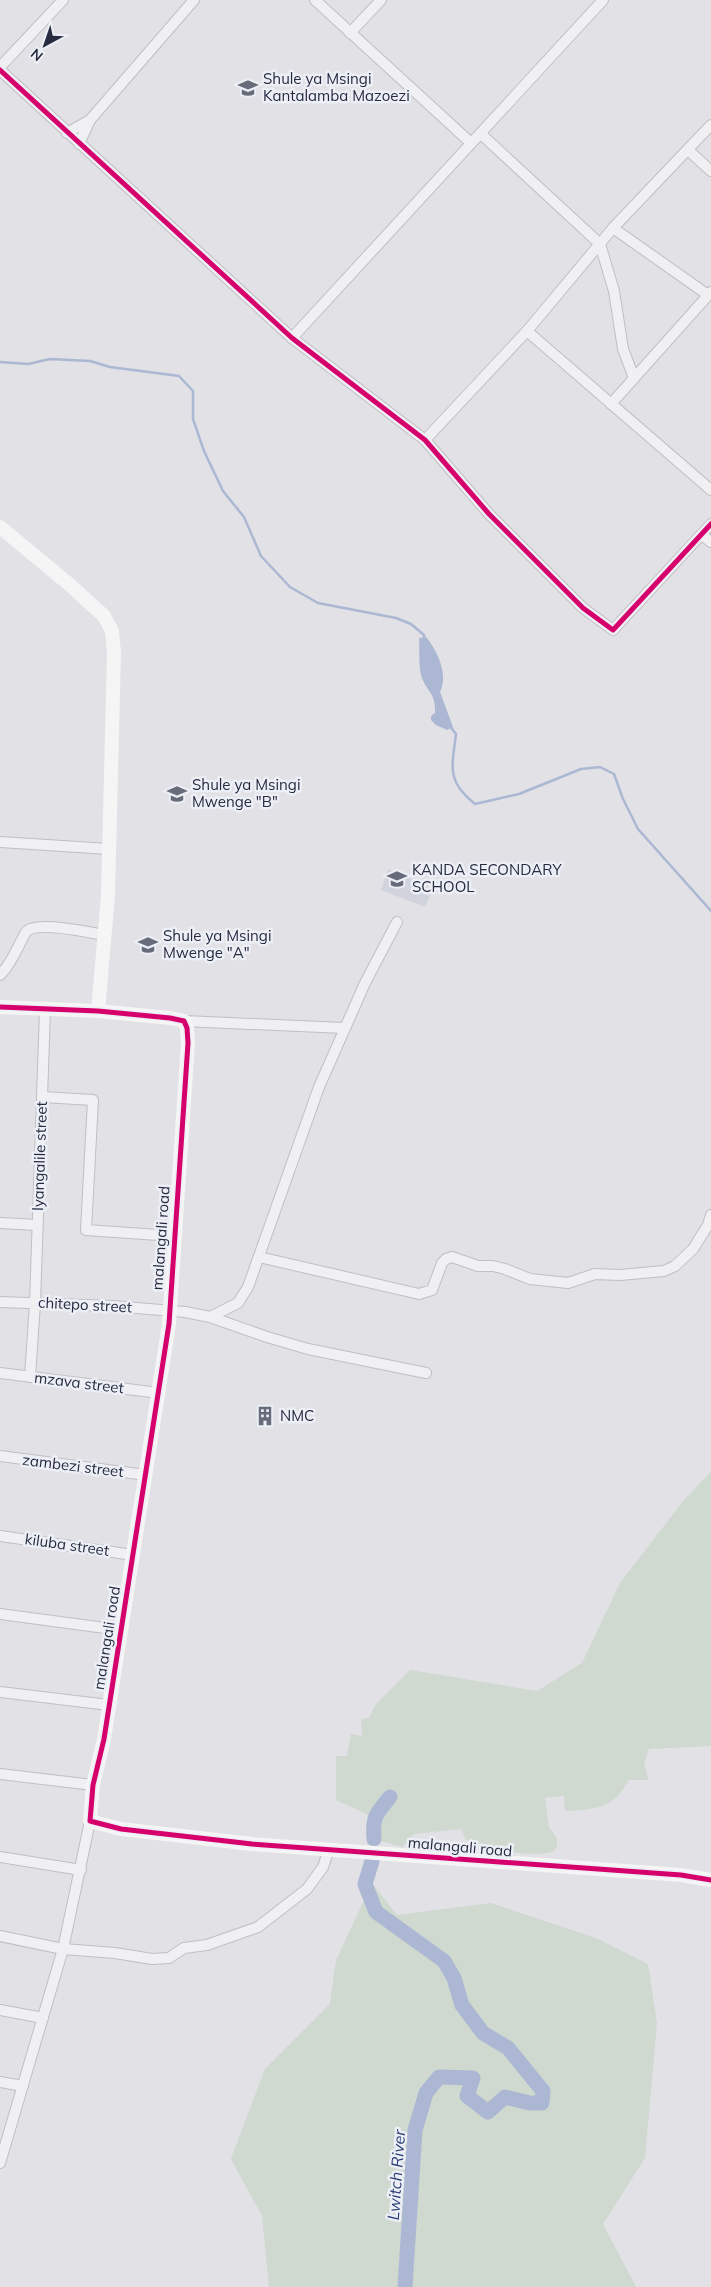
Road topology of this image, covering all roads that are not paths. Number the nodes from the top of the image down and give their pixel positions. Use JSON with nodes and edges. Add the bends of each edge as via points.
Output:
{"nodes":[{"id":1,"x":63,"y":0,"type":"edge"},
{"id":2,"x":194,"y":0,"type":"edge"},
{"id":3,"x":315,"y":0,"type":"edge"},
{"id":4,"x":381,"y":0,"type":"edge"},
{"id":5,"x":603,"y":0,"type":"edge"},
{"id":6,"x":350,"y":33,"type":"junction"},
{"id":7,"x":0,"y":68,"type":"edge"},
{"id":8,"x":90,"y":120,"type":"junction"},
{"id":9,"x":711,"y":125,"type":"edge"},
{"id":10,"x":67,"y":133,"type":"junction"},
{"id":11,"x":480,"y":134,"type":"junction"},
{"id":12,"x":471,"y":143,"type":"junction"},
{"id":13,"x":79,"y":144,"type":"junction"},
{"id":14,"x":688,"y":150,"type":"junction"},
{"id":15,"x":711,"y":171,"type":"edge"},
{"id":16,"x":613,"y":228,"type":"junction"},
{"id":17,"x":600,"y":244,"type":"junction"},
{"id":18,"x":710,"y":294,"type":"edge"},
{"id":19,"x":527,"y":331,"type":"junction"},
{"id":20,"x":292,"y":338,"type":"junction"},
{"id":21,"x":634,"y":378,"type":"junction"},
{"id":22,"x":611,"y":404,"type":"junction"},
{"id":23,"x":425,"y":440,"type":"junction"},
{"id":24,"x":711,"y":490,"type":"edge"},
{"id":25,"x":711,"y":524,"type":"edge"},
{"id":26,"x":0,"y":527,"type":"edge"},
{"id":27,"x":702,"y":535,"type":"junction"},
{"id":28,"x":711,"y":542,"type":"edge"},
{"id":29,"x":0,"y":842,"type":"edge"},
{"id":30,"x":109,"y":849,"type":"junction"},
{"id":31,"x":397,"y":922,"type":"dead end"},
{"id":32,"x":105,"y":935,"type":"junction"},
{"id":33,"x":0,"y":975,"type":"edge"},
{"id":34,"x":0,"y":1008,"type":"edge"},
{"id":35,"x":45,"y":1010,"type":"junction"},
{"id":36,"x":98,"y":1011,"type":"junction"},
{"id":37,"x":184,"y":1022,"type":"junction"},
{"id":38,"x":344,"y":1028,"type":"junction"},
{"id":39,"x":42,"y":1097,"type":"junction"},
{"id":40,"x":711,"y":1215,"type":"edge"},
{"id":41,"x":0,"y":1223,"type":"edge"},
{"id":42,"x":37,"y":1224,"type":"junction"},
{"id":43,"x":173,"y":1236,"type":"junction"},
{"id":44,"x":259,"y":1257,"type":"junction"},
{"id":45,"x":0,"y":1302,"type":"edge"},
{"id":46,"x":35,"y":1303,"type":"junction"},
{"id":47,"x":169,"y":1310,"type":"junction"},
{"id":48,"x":210,"y":1317,"type":"junction"},
{"id":49,"x":426,"y":1372,"type":"dead end"},
{"id":50,"x":0,"y":1373,"type":"edge"},
{"id":51,"x":30,"y":1377,"type":"junction"},
{"id":52,"x":158,"y":1393,"type":"junction"},
{"id":53,"x":0,"y":1456,"type":"edge"},
{"id":54,"x":146,"y":1474,"type":"junction"},
{"id":55,"x":0,"y":1536,"type":"edge"},
{"id":56,"x":133,"y":1555,"type":"junction"},
{"id":57,"x":0,"y":1614,"type":"edge"},
{"id":58,"x":120,"y":1630,"type":"junction"},
{"id":59,"x":0,"y":1692,"type":"edge"},
{"id":60,"x":109,"y":1705,"type":"junction"},
{"id":61,"x":0,"y":1774,"type":"edge"},
{"id":62,"x":93,"y":1785,"type":"junction"},
{"id":63,"x":90,"y":1821,"type":"junction"},
{"id":64,"x":329,"y":1849,"type":"junction"},
{"id":65,"x":0,"y":1857,"type":"edge"},
{"id":66,"x":81,"y":1870,"type":"junction"},
{"id":67,"x":682,"y":1875,"type":"junction"},
{"id":68,"x":711,"y":1880,"type":"edge"},
{"id":69,"x":711,"y":1888,"type":"edge"},
{"id":70,"x":0,"y":1936,"type":"edge"},
{"id":71,"x":63,"y":1949,"type":"junction"},
{"id":72,"x":0,"y":2010,"type":"edge"},
{"id":73,"x":43,"y":2018,"type":"junction"},
{"id":74,"x":0,"y":2082,"type":"edge"},
{"id":75,"x":23,"y":2086,"type":"junction"},
{"id":76,"x":2,"y":2148,"type":"edge"},
{"id":77,"x":0,"y":2163,"type":"edge"}],
"edges":[{"from":1,"to":7,"type":"street"},
{"from":2,"to":8,"type":"street"},
{"from":3,"to":6,"type":"street"},
{"from":4,"to":6,"type":"street"},
{"from":5,"to":11,"type":"street"},
{"from":6,"to":12,"type":"street"},
{"from":7,"to":10,"type":"street"},
{"from":8,"to":10,"type":"street"},
{"from":8,"to":13,"type":"street"},
{"from":9,"to":14,"type":"street"},
{"from":10,"to":13,"type":"street"},
{"from":11,"to":12,"type":"street"},
{"from":11,"to":17,"type":"street"},
{"from":12,"to":20,"type":"street"},
{"from":13,"to":20,"type":"street"},
{"from":14,"to":15,"type":"street"},
{"from":14,"to":16,"type":"street"},
{"from":16,"to":17,"type":"street"},
{"from":16,"to":18,"type":"street"},
{"from":17,"to":19,"type":"street"},
{"from":17,"to":21,"type":"street","via":[[614,290],[623,349]]},
{"from":18,"to":21,"type":"street"},
{"from":19,"to":22,"type":"street"},
{"from":19,"to":23,"type":"street"},
{"from":20,"to":23,"type":"street"},
{"from":21,"to":22,"type":"street"},
{"from":22,"to":24,"type":"street"},
{"from":23,"to":27,"type":"street","via":[[509,534],[583,608],[613,630]]},
{"from":25,"to":27,"type":"street"},
{"from":26,"to":30,"type":"street","via":[[104,616],[112,631]]},
{"from":27,"to":28,"type":"street"},
{"from":29,"to":30,"type":"street"},
{"from":30,"to":32,"type":"street"},
{"from":31,"to":38,"type":"street"},
{"from":32,"to":33,"type":"street","via":[[32,927]]},
{"from":32,"to":36,"type":"street"},
{"from":34,"to":35,"type":"street"},
{"from":35,"to":36,"type":"street"},
{"from":35,"to":39,"type":"street","name":"lyangalile street"},
{"from":36,"to":37,"type":"street"},
{"from":37,"to":38,"type":"street"},
{"from":37,"to":43,"type":"street","name":"malangali road","via":[[188,1043]]},
{"from":38,"to":44,"type":"street","via":[[306,1120]]},
{"from":39,"to":42,"type":"street","name":"lyangalile street"},
{"from":39,"to":43,"type":"street","via":[[94,1100],[86,1230]]},
{"from":40,"to":44,"type":"street","via":[[693,1250],[675,1266],[664,1271],[595,1274],[568,1283],[530,1279],[505,1269],[478,1266],[452,1257],[442,1263],[432,1290],[419,1294]]},
{"from":41,"to":42,"type":"street"},
{"from":42,"to":46,"type":"street","name":"lyangalile street"},
{"from":43,"to":47,"type":"street","name":"malangali road"},
{"from":44,"to":48,"type":"street","via":[[238,1303]]},
{"from":45,"to":46,"type":"street","name":"chitepo street"},
{"from":46,"to":47,"type":"street","name":"chitepo street"},
{"from":46,"to":51,"type":"street","name":"lyangalile street"},
{"from":47,"to":48,"type":"street","name":"chitepo street"},
{"from":47,"to":52,"type":"street","name":"malangali road"},
{"from":48,"to":49,"type":"street","name":"chitepo street","via":[[308,1349]]},
{"from":50,"to":51,"type":"street","name":"mzava street"},
{"from":51,"to":52,"type":"street","name":"mzava street"},
{"from":52,"to":54,"type":"street","name":"malangali road"},
{"from":53,"to":54,"type":"street","name":"zambezi street"},
{"from":54,"to":56,"type":"street","name":"malangali road"},
{"from":55,"to":56,"type":"street","name":"kiluba street"},
{"from":56,"to":58,"type":"street","name":"malangali road"},
{"from":57,"to":58,"type":"street"},
{"from":58,"to":60,"type":"street","name":"malangali road"},
{"from":59,"to":60,"type":"street"},
{"from":60,"to":62,"type":"street","name":"malangali road"},
{"from":61,"to":62,"type":"street"},
{"from":62,"to":63,"type":"street","name":"malangali road"},
{"from":63,"to":64,"type":"street","name":"malangali road","via":[[156,1834]]},
{"from":63,"to":66,"type":"street"},
{"from":64,"to":67,"type":"street","name":"malangali road"},
{"from":64,"to":71,"type":"street","via":[[323,1867],[307,1889],[254,1930],[207,1945],[184,1948],[168,1958]]},
{"from":65,"to":66,"type":"street"},
{"from":66,"to":71,"type":"street"},
{"from":67,"to":68,"type":"street","name":"malangali road"},
{"from":67,"to":69,"type":"street"},
{"from":70,"to":71,"type":"street"},
{"from":71,"to":73,"type":"street"},
{"from":72,"to":73,"type":"street"},
{"from":73,"to":75,"type":"street"},
{"from":74,"to":75,"type":"street"},
{"from":75,"to":76,"type":"street"},
{"from":76,"to":77,"type":"street"}]}
